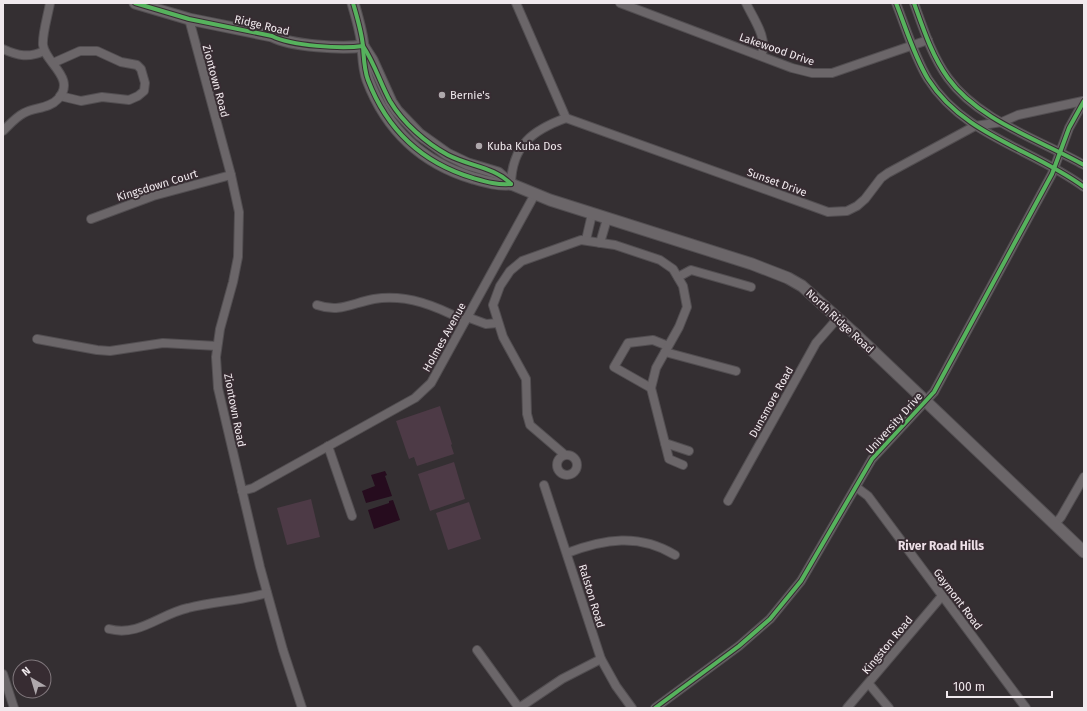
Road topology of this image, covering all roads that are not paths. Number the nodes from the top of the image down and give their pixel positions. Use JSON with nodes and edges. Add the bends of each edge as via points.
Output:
{"nodes":[{"id":1,"x":50,"y":3,"type":"edge"},
{"id":2,"x":135,"y":3,"type":"edge"},
{"id":3,"x":353,"y":3,"type":"edge"},
{"id":4,"x":516,"y":3,"type":"edge"},
{"id":5,"x":620,"y":3,"type":"edge"},
{"id":6,"x":746,"y":3,"type":"edge"},
{"id":7,"x":896,"y":3,"type":"edge"},
{"id":8,"x":914,"y":3,"type":"edge"},
{"id":9,"x":189,"y":19,"type":"junction"},
{"id":10,"x":928,"y":40,"type":"junction"},
{"id":11,"x":363,"y":46,"type":"junction"},
{"id":12,"x":913,"y":46,"type":"junction"},
{"id":13,"x":3,"y":50,"type":"edge"},
{"id":14,"x":44,"y":51,"type":"junction"},
{"id":15,"x":761,"y":56,"type":"junction"},
{"id":16,"x":53,"y":63,"type":"junction"},
{"id":17,"x":60,"y":96,"type":"junction"},
{"id":18,"x":1084,"y":101,"type":"edge"},
{"id":19,"x":566,"y":118,"type":"junction"},
{"id":20,"x":1002,"y":122,"type":"junction"},
{"id":21,"x":975,"y":126,"type":"junction"},
{"id":22,"x":3,"y":131,"type":"edge"},
{"id":23,"x":1061,"y":152,"type":"junction"},
{"id":24,"x":1084,"y":165,"type":"edge"},
{"id":25,"x":1055,"y":168,"type":"junction"},
{"id":26,"x":231,"y":175,"type":"junction"},
{"id":27,"x":511,"y":184,"type":"junction"},
{"id":28,"x":1084,"y":187,"type":"edge"},
{"id":29,"x":534,"y":194,"type":"junction"},
{"id":30,"x":592,"y":214,"type":"junction"},
{"id":31,"x":91,"y":219,"type":"dead end"},
{"id":32,"x":607,"y":219,"type":"junction"},
{"id":33,"x":586,"y":240,"type":"junction"},
{"id":34,"x":600,"y":243,"type":"junction"},
{"id":35,"x":678,"y":277,"type":"junction"},
{"id":36,"x":751,"y":287,"type":"dead end"},
{"id":37,"x":317,"y":305,"type":"dead end"},
{"id":38,"x":466,"y":318,"type":"junction"},
{"id":39,"x":838,"y":318,"type":"junction"},
{"id":40,"x":498,"y":323,"type":"junction"},
{"id":41,"x":37,"y":339,"type":"dead end"},
{"id":42,"x":217,"y":346,"type":"junction"},
{"id":43,"x":667,"y":349,"type":"junction"},
{"id":44,"x":736,"y":371,"type":"dead end"},
{"id":45,"x":651,"y":388,"type":"junction"},
{"id":46,"x":926,"y":401,"type":"junction"},
{"id":47,"x":665,"y":443,"type":"junction"},
{"id":48,"x":328,"y":446,"type":"junction"},
{"id":49,"x":689,"y":450,"type":"dead end"},
{"id":50,"x":565,"y":455,"type":"dead end"},
{"id":51,"x":683,"y":465,"type":"dead end"},
{"id":52,"x":1084,"y":477,"type":"edge"},
{"id":53,"x":544,"y":485,"type":"dead end"},
{"id":54,"x":856,"y":487,"type":"junction"},
{"id":55,"x":242,"y":491,"type":"junction"},
{"id":56,"x":728,"y":501,"type":"dead end"},
{"id":57,"x":352,"y":516,"type":"dead end"},
{"id":58,"x":1055,"y":524,"type":"junction"},
{"id":59,"x":1084,"y":552,"type":"edge"},
{"id":60,"x":567,"y":553,"type":"junction"},
{"id":61,"x":675,"y":555,"type":"dead end"},
{"id":62,"x":267,"y":594,"type":"junction"},
{"id":63,"x":942,"y":596,"type":"junction"},
{"id":64,"x":109,"y":629,"type":"dead end"},
{"id":65,"x":477,"y":650,"type":"dead end"},
{"id":66,"x":601,"y":659,"type":"junction"},
{"id":67,"x":3,"y":674,"type":"edge"},
{"id":68,"x":869,"y":684,"type":"junction"},
{"id":69,"x":5,"y":686,"type":"edge"},
{"id":70,"x":14,"y":708,"type":"edge"},
{"id":71,"x":302,"y":708,"type":"edge"},
{"id":72,"x":519,"y":708,"type":"edge"},
{"id":73,"x":632,"y":708,"type":"edge"},
{"id":74,"x":655,"y":708,"type":"edge"},
{"id":75,"x":848,"y":708,"type":"edge"},
{"id":76,"x":889,"y":708,"type":"edge"},
{"id":77,"x":1026,"y":708,"type":"edge"}],
"edges":[{"from":1,"to":14,"type":"street","via":[[43,40]]},
{"from":2,"to":9,"type":"main road","name":"Ridge Road"},
{"from":3,"to":11,"type":"main road","name":"North Ridge Road"},
{"from":4,"to":19,"type":"street"},
{"from":5,"to":15,"type":"street","name":"Lakewood Drive"},
{"from":6,"to":15,"type":"street","via":[[761,33],[764,50]]},
{"from":7,"to":12,"type":"street"},
{"from":8,"to":10,"type":"street"},
{"from":9,"to":11,"type":"main road","name":"Ridge Road","via":[[301,43],[343,48]]},
{"from":9,"to":26,"type":"street","name":"Ziontown Road"},
{"from":10,"to":12,"type":"street","name":"Lakewood Drive"},
{"from":10,"to":20,"type":"street","via":[[952,84],[987,114]]},
{"from":11,"to":27,"type":"main road","name":"North Ridge Road","via":[[391,102],[419,134],[447,154],[498,174]]},
{"from":12,"to":15,"type":"street","name":"Lakewood Drive","via":[[843,71],[824,74],[805,72]]},
{"from":12,"to":21,"type":"street","via":[[928,79],[959,114]]},
{"from":13,"to":14,"type":"street","via":[[21,56],[32,56]]},
{"from":14,"to":16,"type":"street"},
{"from":16,"to":17,"type":"street","via":[[62,75]]},
{"from":16,"to":17,"type":"street","via":[[80,51],[97,50],[121,62],[136,65],[141,69],[145,83],[144,91],[129,100],[102,97],[81,101]]},
{"from":17,"to":22,"type":"street","via":[[52,104],[23,113]]},
{"from":18,"to":20,"type":"street","name":"Sunset Drive","via":[[1018,115]]},
{"from":18,"to":23,"type":"street","name":"University Drive","via":[[1069,128]]},
{"from":19,"to":21,"type":"street","name":"Sunset Drive","via":[[836,212],[847,211],[857,206],[888,173]]},
{"from":19,"to":27,"type":"street","via":[[537,131],[526,141],[513,167]]},
{"from":20,"to":21,"type":"street","name":"Sunset Drive"},
{"from":20,"to":23,"type":"street"},
{"from":21,"to":25,"type":"street"},
{"from":23,"to":24,"type":"street"},
{"from":23,"to":25,"type":"street","name":"University Drive"},
{"from":25,"to":28,"type":"street"},
{"from":25,"to":46,"type":"street","name":"University Drive","via":[[938,386]]},
{"from":26,"to":31,"type":"street","name":"Kingsdown Court","via":[[153,196]]},
{"from":26,"to":42,"type":"street","name":"Ziontown Road","via":[[239,212],[240,243]]},
{"from":27,"to":29,"type":"main road","name":"North Ridge Road"},
{"from":29,"to":30,"type":"main road","name":"North Ridge Road"},
{"from":29,"to":38,"type":"street","name":"Holmes Avenue"},
{"from":30,"to":32,"type":"main road","name":"North Ridge Road"},
{"from":30,"to":33,"type":"street"},
{"from":32,"to":34,"type":"street"},
{"from":32,"to":39,"type":"main road","name":"North Ridge Road","via":[[752,264],[788,278],[809,292]]},
{"from":33,"to":34,"type":"street"},
{"from":33,"to":40,"type":"street","via":[[522,261],[510,271],[500,286],[493,305]]},
{"from":34,"to":35,"type":"street","via":[[615,245],[660,260],[673,269]]},
{"from":35,"to":36,"type":"street","via":[[691,270]]},
{"from":35,"to":43,"type":"street","via":[[683,286],[687,307],[680,327]]},
{"from":37,"to":38,"type":"street","via":[[334,309],[374,300],[402,298],[430,304]]},
{"from":38,"to":40,"type":"street","via":[[486,324]]},
{"from":38,"to":48,"type":"street","name":"Holmes Avenue","via":[[431,382],[422,392]]},
{"from":39,"to":46,"type":"main road","name":"North Ridge Road"},
{"from":39,"to":56,"type":"street","name":"Dunsmore Road","via":[[816,343]]},
{"from":40,"to":50,"type":"street","via":[[526,379],[527,414],[530,425]]},
{"from":41,"to":42,"type":"street","via":[[110,351],[163,343]]},
{"from":42,"to":55,"type":"street","name":"Ziontown Road","via":[[218,388]]},
{"from":43,"to":44,"type":"street"},
{"from":43,"to":45,"type":"street","via":[[656,368]]},
{"from":43,"to":45,"type":"street","via":[[653,340],[628,343],[614,367]]},
{"from":45,"to":47,"type":"street"},
{"from":46,"to":54,"type":"street","name":"University Drive","via":[[877,453]]},
{"from":46,"to":58,"type":"main road","name":"North Ridge Road"},
{"from":47,"to":49,"type":"street"},
{"from":47,"to":51,"type":"street","via":[[669,459]]},
{"from":48,"to":55,"type":"street","name":"Holmes Avenue","via":[[253,488]]},
{"from":48,"to":57,"type":"street"},
{"from":52,"to":58,"type":"street","via":[[1062,517]]},
{"from":53,"to":60,"type":"street","name":"Ralston Road"},
{"from":54,"to":63,"type":"street","name":"Gaymont Road","via":[[868,496]]},
{"from":54,"to":74,"type":"street","name":"University Drive","via":[[811,567],[778,611],[739,646]]},
{"from":55,"to":62,"type":"street","name":"Ziontown Road"},
{"from":58,"to":59,"type":"main road","name":"North Ridge Road"},
{"from":60,"to":61,"type":"street","via":[[598,542],[617,540],[663,548]]},
{"from":60,"to":66,"type":"street","name":"Ralston Road"},
{"from":62,"to":64,"type":"street","via":[[189,607],[133,630]]},
{"from":62,"to":71,"type":"street","name":"Ziontown Road"},
{"from":63,"to":68,"type":"street","name":"Kingston Road"},
{"from":63,"to":77,"type":"street","name":"Gaymont Road"},
{"from":65,"to":72,"type":"street"},
{"from":66,"to":72,"type":"street","via":[[562,679]]},
{"from":66,"to":73,"type":"street","name":"Ralston Road"},
{"from":67,"to":69,"type":"street"},
{"from":68,"to":75,"type":"street","name":"Kingston Road"},
{"from":68,"to":76,"type":"street"},
{"from":69,"to":70,"type":"street"}]}
